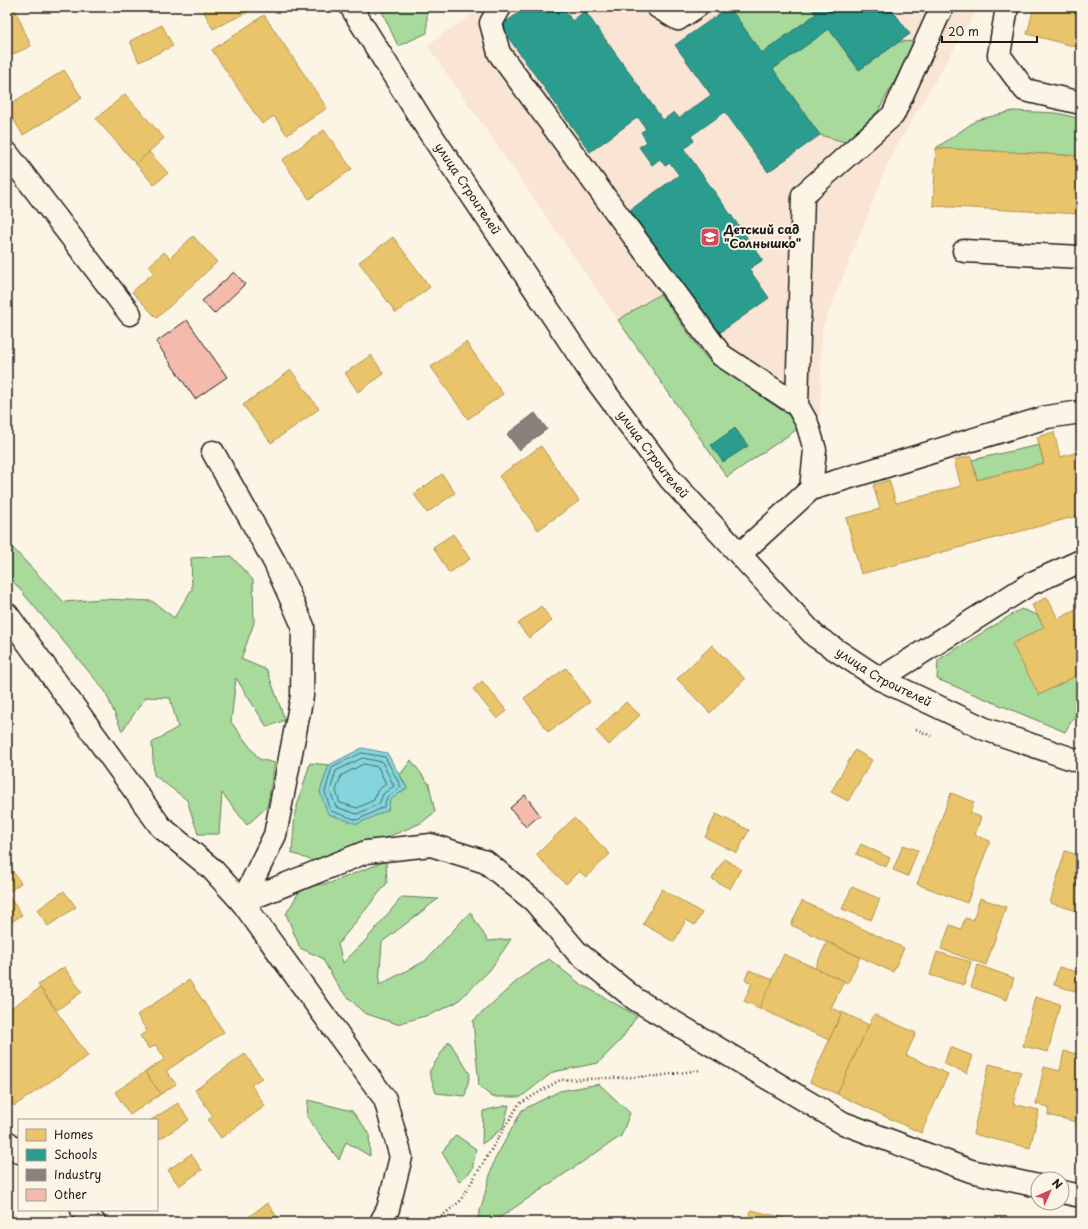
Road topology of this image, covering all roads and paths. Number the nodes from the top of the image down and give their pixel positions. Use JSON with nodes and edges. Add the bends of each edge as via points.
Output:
{"nodes":[{"id":1,"x":351,"y":7,"type":"edge"},
{"id":2,"x":500,"y":7,"type":"edge"},
{"id":3,"x":658,"y":7,"type":"edge"},
{"id":4,"x":696,"y":7,"type":"edge"},
{"id":5,"x":942,"y":7,"type":"edge"},
{"id":6,"x":1007,"y":7,"type":"edge"},
{"id":7,"x":1081,"y":103,"type":"edge"},
{"id":8,"x":7,"y":153,"type":"edge"},
{"id":9,"x":964,"y":251,"type":"dead end"},
{"id":10,"x":1081,"y":257,"type":"edge"},
{"id":11,"x":130,"y":314,"type":"dead end"},
{"id":12,"x":797,"y":405,"type":"junction"},
{"id":13,"x":1081,"y":412,"type":"edge"},
{"id":14,"x":213,"y":452,"type":"dead end"},
{"id":15,"x":811,"y":489,"type":"junction"},
{"id":16,"x":740,"y":554,"type":"junction"},
{"id":17,"x":1081,"y":561,"type":"edge"},
{"id":18,"x":7,"y":614,"type":"edge"},
{"id":19,"x":880,"y":679,"type":"junction"},
{"id":20,"x":1081,"y":762,"type":"edge"},
{"id":21,"x":242,"y":902,"type":"junction"},
{"id":22,"x":745,"y":1065,"type":"junction"},
{"id":23,"x":7,"y":1142,"type":"edge"},
{"id":24,"x":18,"y":1151,"type":"edge"},
{"id":25,"x":1030,"y":1184,"type":"edge"},
{"id":26,"x":1070,"y":1194,"type":"edge"},
{"id":27,"x":1081,"y":1196,"type":"edge"},
{"id":28,"x":83,"y":1211,"type":"edge"},
{"id":29,"x":94,"y":1222,"type":"edge"},
{"id":30,"x":381,"y":1222,"type":"edge"},
{"id":31,"x":435,"y":1222,"type":"edge"}],
"edges":[{"from":1,"to":16,"type":"street","name":"улица Строителей","via":[[426,128],[593,376],[670,479]]},
{"from":2,"to":12,"type":"street","via":[[491,24],[499,53],[721,355]]},
{"from":3,"to":4,"type":"street","via":[[678,19]]},
{"from":5,"to":12,"type":"street","via":[[893,115],[803,195]]},
{"from":6,"to":7,"type":"street","via":[[999,55],[1025,90]]},
{"from":8,"to":11,"type":"street"},
{"from":9,"to":10,"type":"street"},
{"from":12,"to":15,"type":"street","via":[[807,423],[815,450]]},
{"from":13,"to":15,"type":"street","via":[[1047,416]]},
{"from":14,"to":21,"type":"street","via":[[275,563],[303,626],[302,696],[275,835]]},
{"from":15,"to":16,"type":"street"},
{"from":16,"to":19,"type":"street","name":"улица Строителей","via":[[815,636]]},
{"from":17,"to":19,"type":"street","via":[[1030,584]]},
{"from":18,"to":21,"type":"street","via":[[161,827],[212,869]]},
{"from":19,"to":20,"type":"street","name":"улица Строителей","via":[[986,729]]},
{"from":21,"to":22,"type":"street","via":[[366,852],[431,845],[486,862],[534,901],[577,952],[635,999]]},
{"from":21,"to":30,"type":"street","via":[[385,1099],[400,1157],[388,1209]]},
{"from":22,"to":25,"type":"street","via":[[843,1123],[972,1171]]},
{"from":22,"to":31,"type":"path","via":[[658,1076],[560,1080],[519,1104],[460,1201]]},
{"from":23,"to":24,"type":"street"},
{"from":26,"to":27,"type":"street"},
{"from":28,"to":29,"type":"street"}]}
